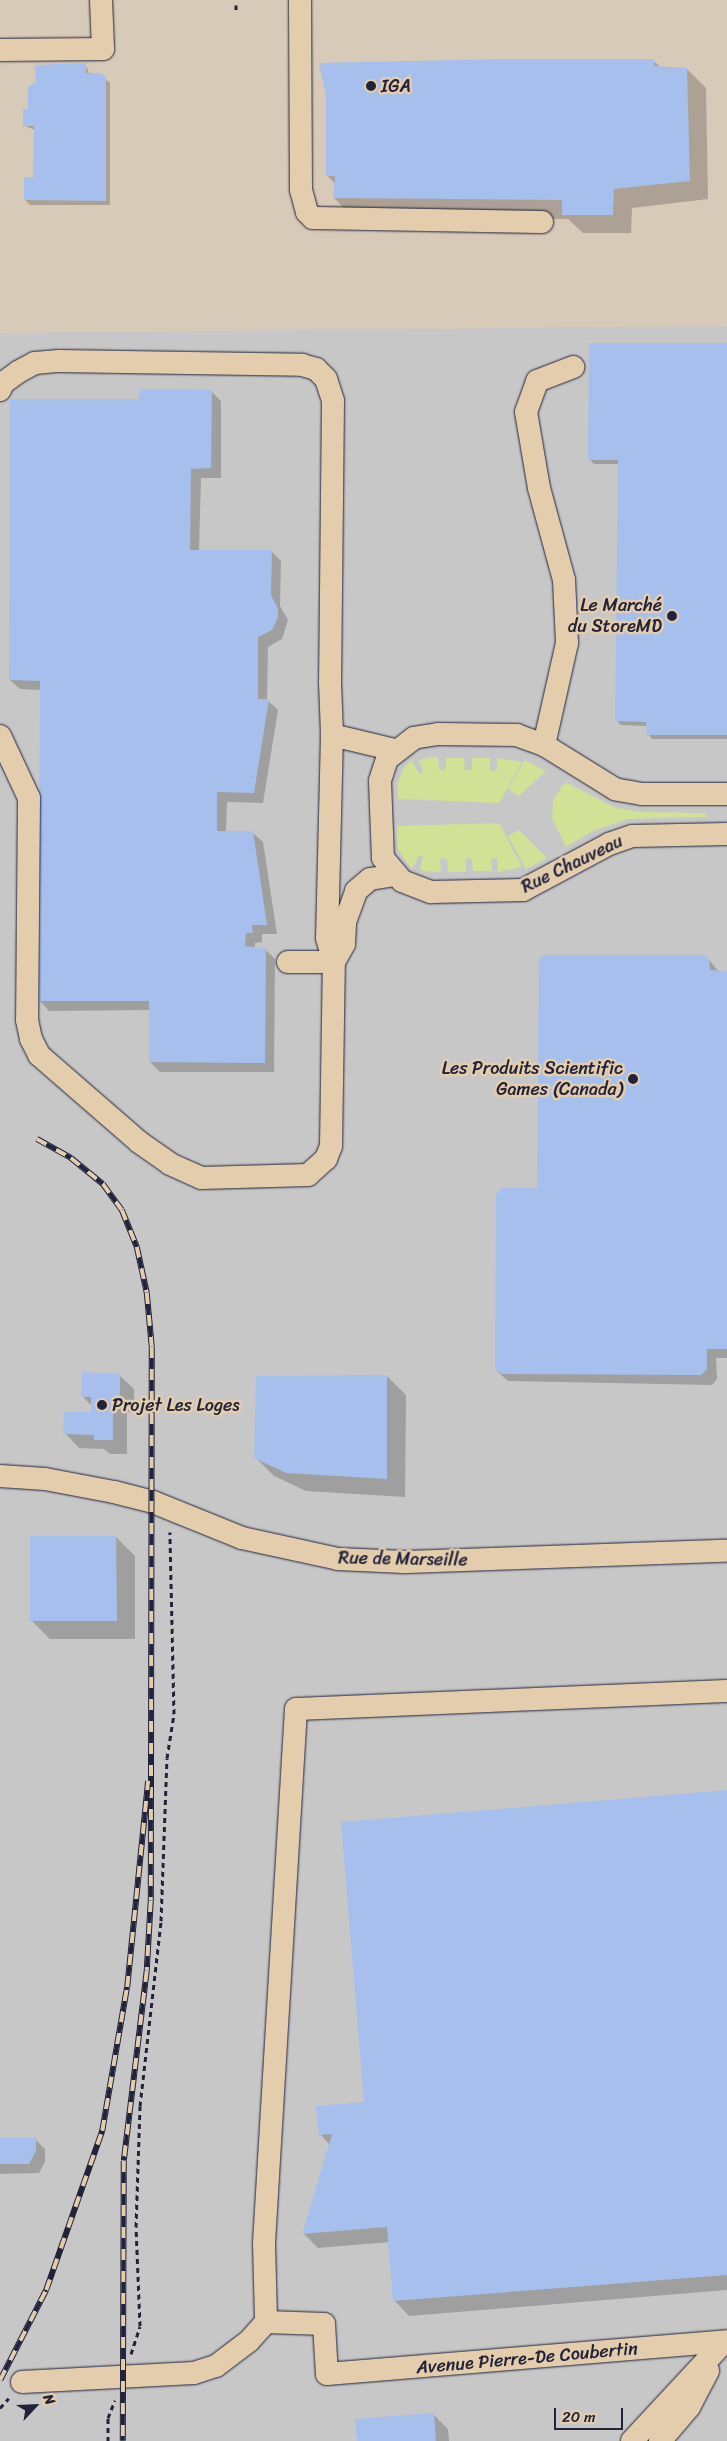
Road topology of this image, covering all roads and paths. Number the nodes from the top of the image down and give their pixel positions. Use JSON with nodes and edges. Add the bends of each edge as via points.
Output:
{"nodes":[{"id":1,"x":101,"y":0,"type":"edge"},
{"id":2,"x":300,"y":0,"type":"edge"},
{"id":3,"x":236,"y":6,"type":"dead end"},
{"id":4,"x":236,"y":11,"type":"dead end"},
{"id":5,"x":0,"y":50,"type":"edge"},
{"id":6,"x":542,"y":222,"type":"dead end"},
{"id":7,"x":573,"y":367,"type":"dead end"},
{"id":8,"x":0,"y":390,"type":"edge"},
{"id":9,"x":332,"y":735,"type":"junction"},
{"id":10,"x":0,"y":736,"type":"edge"},
{"id":11,"x":544,"y":746,"type":"junction"},
{"id":12,"x":395,"y":750,"type":"junction"},
{"id":13,"x":727,"y":794,"type":"edge"},
{"id":14,"x":727,"y":834,"type":"edge"},
{"id":15,"x":394,"y":875,"type":"junction"},
{"id":16,"x":288,"y":962,"type":"dead end"},
{"id":17,"x":334,"y":962,"type":"junction"},
{"id":18,"x":0,"y":1476,"type":"edge"},
{"id":19,"x":169,"y":1509,"type":"junction"},
{"id":20,"x":727,"y":1551,"type":"edge"},
{"id":21,"x":727,"y":1691,"type":"edge"},
{"id":22,"x":266,"y":2322,"type":"junction"},
{"id":23,"x":725,"y":2342,"type":"edge"},
{"id":24,"x":123,"y":2377,"type":"junction"},
{"id":25,"x":22,"y":2382,"type":"dead end"},
{"id":26,"x":108,"y":2441,"type":"edge"},
{"id":27,"x":632,"y":2441,"type":"edge"},
{"id":28,"x":660,"y":2441,"type":"edge"}],
"edges":[{"from":1,"to":5,"type":"street","via":[[103,49]]},
{"from":2,"to":6,"type":"street","via":[[301,190],[307,212],[313,218]]},
{"from":3,"to":4,"type":"path"},
{"from":7,"to":11,"type":"street","via":[[537,381],[526,412],[539,488],[564,580],[567,643]]},
{"from":8,"to":9,"type":"street","via":[[3,383],[35,363],[59,361],[302,365],[316,370],[326,380],[333,401]]},
{"from":9,"to":12,"type":"street"},
{"from":9,"to":17,"type":"street","via":[[327,938]]},
{"from":10,"to":17,"type":"street","via":[[29,798],[27,1020],[31,1039],[39,1055],[60,1075],[170,1164],[201,1178],[216,1178],[308,1174],[326,1159],[332,1146]]},
{"from":11,"to":12,"type":"street","via":[[517,735],[438,734],[414,738]]},
{"from":11,"to":13,"type":"street","via":[[615,789],[642,794]]},
{"from":12,"to":15,"type":"street","via":[[383,768],[380,790],[381,848]]},
{"from":14,"to":15,"type":"street","name":"Rue Chauveau","via":[[632,836],[609,844],[533,886],[510,892],[431,892],[410,886]]},
{"from":15,"to":17,"type":"street","via":[[370,879],[356,891],[345,922],[344,944]]},
{"from":16,"to":17,"type":"street"},
{"from":18,"to":19,"type":"street","name":"Rue de Marseille","via":[[80,1485]]},
{"from":19,"to":20,"type":"street","name":"Rue de Marseille","via":[[270,1546],[371,1562]]},
{"from":19,"to":24,"type":"path","via":[[174,1714],[167,1758],[161,1921],[140,2106],[136,2227],[140,2326]]},
{"from":21,"to":22,"type":"street","via":[[296,1709],[264,2243]]},
{"from":22,"to":23,"type":"street","name":"Avenue Pierre-De Coubertin","via":[[324,2324],[327,2374]]},
{"from":22,"to":24,"type":"street","via":[[249,2341],[216,2366],[194,2373]]},
{"from":23,"to":27,"type":"street"},
{"from":23,"to":28,"type":"street","via":[[689,2407]]},
{"from":24,"to":25,"type":"street"},
{"from":24,"to":26,"type":"path","via":[[108,2418]]}]}
